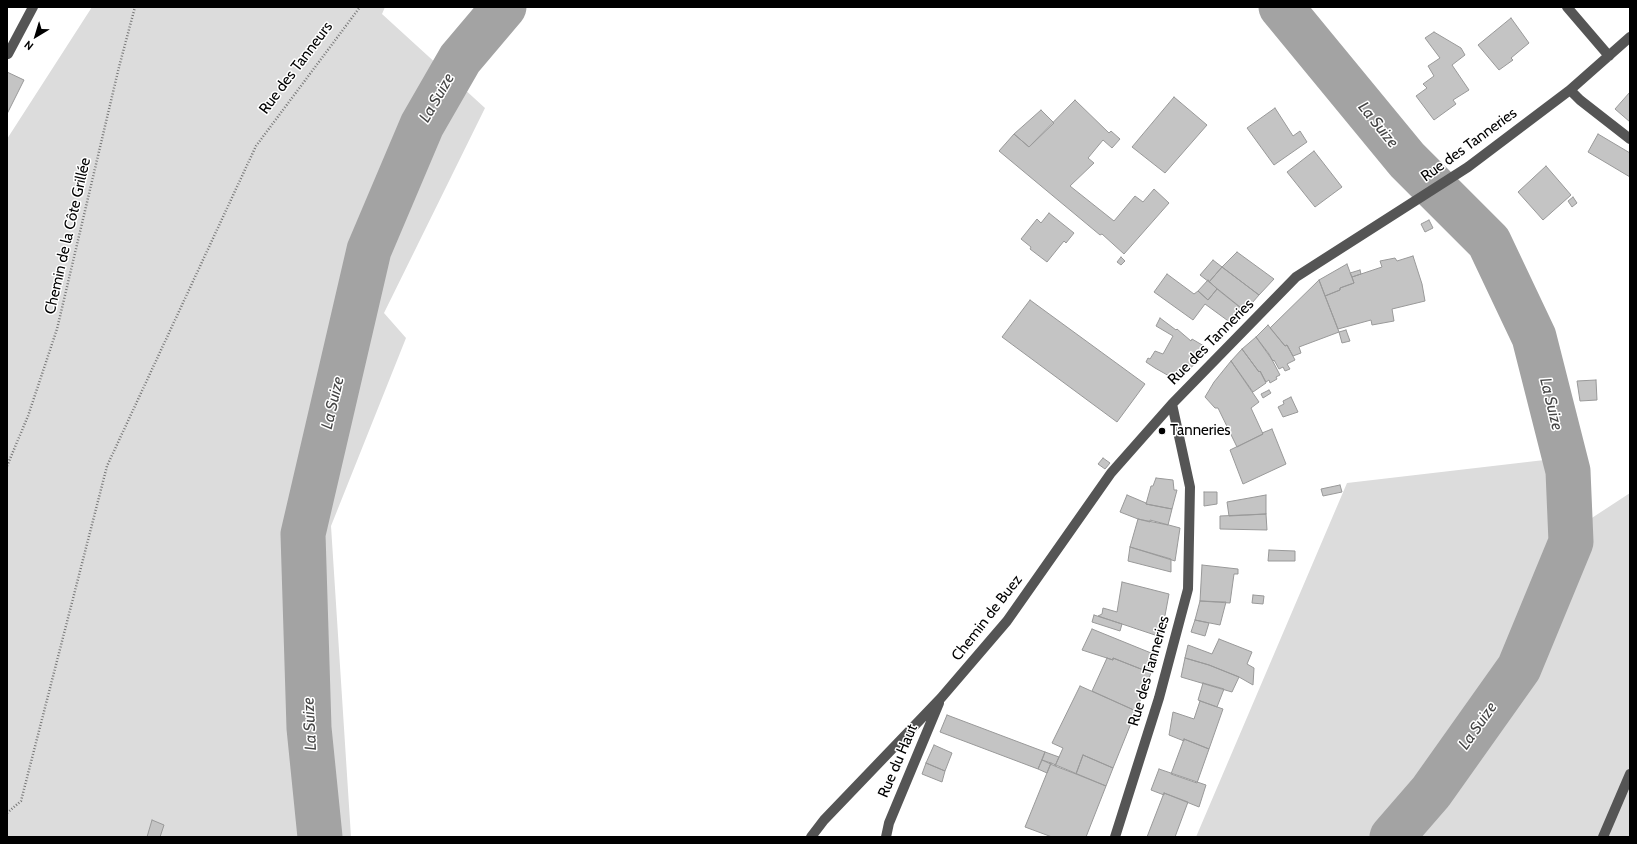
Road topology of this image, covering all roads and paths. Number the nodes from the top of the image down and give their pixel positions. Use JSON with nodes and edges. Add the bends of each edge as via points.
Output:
{"nodes":[{"id":1,"x":34,"y":7,"type":"edge"},
{"id":2,"x":135,"y":7,"type":"edge"},
{"id":3,"x":360,"y":7,"type":"edge"},
{"id":4,"x":1567,"y":7,"type":"edge"},
{"id":5,"x":1630,"y":37,"type":"edge"},
{"id":6,"x":8,"y":54,"type":"dead end"},
{"id":7,"x":1609,"y":56,"type":"junction"},
{"id":8,"x":1570,"y":90,"type":"junction"},
{"id":9,"x":1630,"y":139,"type":"edge"},
{"id":10,"x":1172,"y":404,"type":"junction"},
{"id":11,"x":7,"y":466,"type":"edge"},
{"id":12,"x":942,"y":698,"type":"junction"},
{"id":13,"x":1630,"y":774,"type":"edge"},
{"id":14,"x":7,"y":813,"type":"edge"},
{"id":15,"x":811,"y":837,"type":"edge"},
{"id":16,"x":886,"y":837,"type":"edge"},
{"id":17,"x":1115,"y":837,"type":"edge"},
{"id":18,"x":1603,"y":837,"type":"edge"}],
"edges":[{"from":1,"to":6,"type":"street"},
{"from":2,"to":11,"type":"path","name":"Chemin de la Côte Grillée","via":[[57,329],[28,416]]},
{"from":3,"to":14,"type":"path","name":"Rue des Tanneurs","via":[[256,146],[107,466],[21,801]]},
{"from":4,"to":7,"type":"street"},
{"from":5,"to":7,"type":"street","name":"Rue des Tanneries"},
{"from":7,"to":8,"type":"street","name":"Rue des Tanneries"},
{"from":8,"to":9,"type":"street"},
{"from":8,"to":10,"type":"street","name":"Rue des Tanneries","via":[[1468,167],[1296,277]]},
{"from":10,"to":12,"type":"street","name":"Chemin de Buez","via":[[1111,474],[1007,621]]},
{"from":10,"to":17,"type":"street","name":"Rue des Tanneries","via":[[1190,487],[1188,589],[1159,698]]},
{"from":12,"to":15,"type":"street","name":"Chemin de Buez","via":[[824,820]]},
{"from":12,"to":16,"type":"street","name":"Rue du Haut","via":[[889,823]]},
{"from":13,"to":18,"type":"street"}]}
